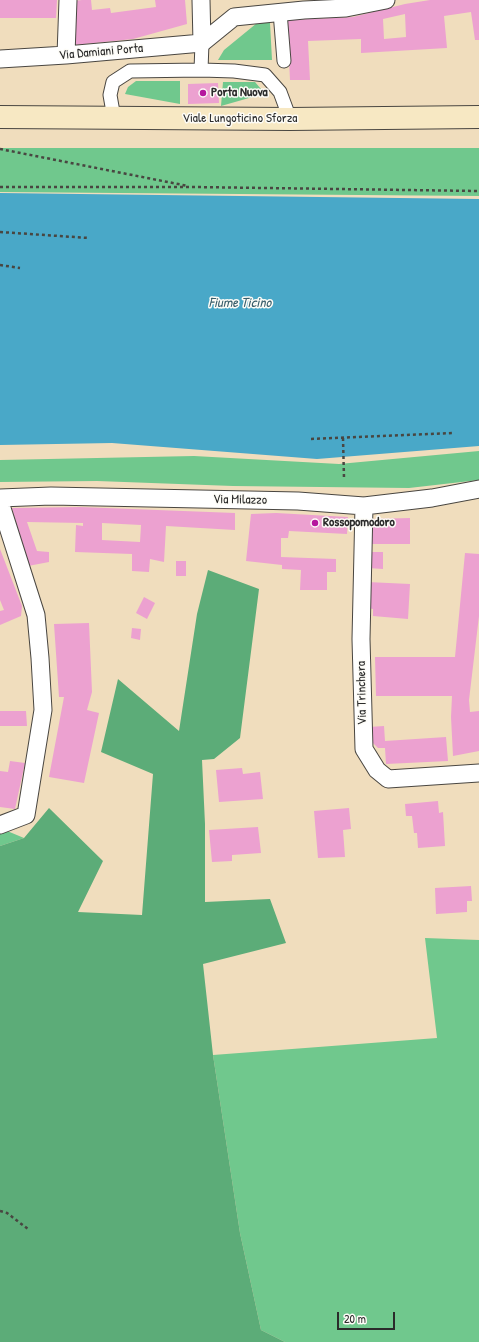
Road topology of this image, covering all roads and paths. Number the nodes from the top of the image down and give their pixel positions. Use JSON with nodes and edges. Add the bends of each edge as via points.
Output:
{"nodes":[{"id":1,"x":68,"y":0,"type":"edge"},
{"id":2,"x":201,"y":0,"type":"edge"},
{"id":3,"x":386,"y":0,"type":"edge"},
{"id":4,"x":304,"y":5,"type":"edge"},
{"id":5,"x":280,"y":12,"type":"junction"},
{"id":6,"x":202,"y":43,"type":"junction"},
{"id":7,"x":66,"y":56,"type":"junction"},
{"id":8,"x":0,"y":59,"type":"edge"},
{"id":9,"x":284,"y":61,"type":"dead end"},
{"id":10,"x":200,"y":70,"type":"junction"},
{"id":11,"x":0,"y":117,"type":"edge"},
{"id":12,"x":479,"y":117,"type":"edge"},
{"id":13,"x":114,"y":118,"type":"junction"},
{"id":14,"x":290,"y":119,"type":"junction"},
{"id":15,"x":0,"y":149,"type":"edge"},
{"id":16,"x":0,"y":187,"type":"edge"},
{"id":17,"x":194,"y":187,"type":"junction"},
{"id":18,"x":479,"y":191,"type":"edge"},
{"id":19,"x":0,"y":232,"type":"edge"},
{"id":20,"x":89,"y":238,"type":"dead end"},
{"id":21,"x":0,"y":265,"type":"edge"},
{"id":22,"x":20,"y":268,"type":"dead end"},
{"id":23,"x":453,"y":433,"type":"dead end"},
{"id":24,"x":343,"y":438,"type":"junction"},
{"id":25,"x":311,"y":439,"type":"dead end"},
{"id":26,"x":344,"y":478,"type":"dead end"},
{"id":27,"x":479,"y":490,"type":"edge"},
{"id":28,"x":0,"y":498,"type":"edge"},
{"id":29,"x":0,"y":502,"type":"edge"},
{"id":30,"x":364,"y":506,"type":"junction"},
{"id":31,"x":479,"y":773,"type":"edge"},
{"id":32,"x":0,"y":825,"type":"edge"},
{"id":33,"x":0,"y":1211,"type":"edge"},
{"id":34,"x":28,"y":1229,"type":"dead end"}],
"edges":[{"from":1,"to":7,"type":"street"},
{"from":2,"to":6,"type":"street"},
{"from":3,"to":4,"type":"street","via":[[346,8]]},
{"from":4,"to":5,"type":"street"},
{"from":5,"to":6,"type":"street","via":[[234,17]]},
{"from":5,"to":9,"type":"street"},
{"from":6,"to":7,"type":"street","name":"Via Damiani Porta"},
{"from":6,"to":10,"type":"street"},
{"from":7,"to":8,"type":"street","name":"Via Damiani Porta"},
{"from":10,"to":13,"type":"street","via":[[130,71],[114,82],[110,95]]},
{"from":10,"to":14,"type":"street","via":[[265,75],[280,92]]},
{"from":11,"to":13,"type":"main road","name":"Viale Lungoticino Sforza"},
{"from":12,"to":14,"type":"main road","name":"Viale Lungoticino Sforza"},
{"from":13,"to":14,"type":"main road","name":"Viale Lungoticino Sforza"},
{"from":15,"to":17,"type":"path"},
{"from":16,"to":17,"type":"path"},
{"from":17,"to":18,"type":"path"},
{"from":19,"to":20,"type":"path"},
{"from":21,"to":22,"type":"path"},
{"from":23,"to":24,"type":"path"},
{"from":24,"to":25,"type":"path"},
{"from":24,"to":26,"type":"path"},
{"from":27,"to":30,"type":"street","name":"Via Milazzo"},
{"from":28,"to":30,"type":"street","name":"Via Milazzo","via":[[51,496],[282,501]]},
{"from":29,"to":32,"type":"street","via":[[36,615],[43,710],[26,815]]},
{"from":30,"to":31,"type":"street","name":"Via Trinchera","via":[[361,639],[364,749],[377,770],[388,779]]},
{"from":33,"to":34,"type":"path","via":[[7,1213]]}]}
